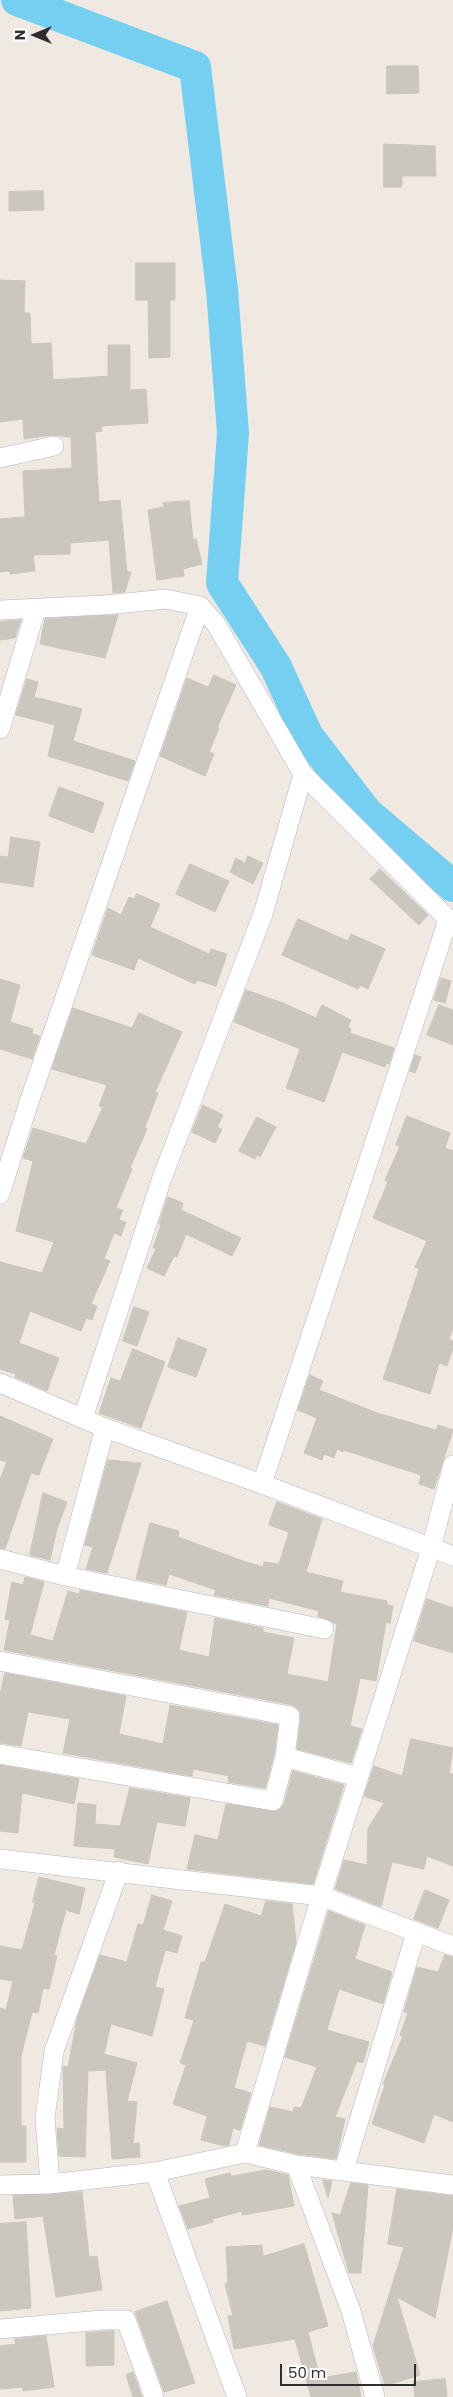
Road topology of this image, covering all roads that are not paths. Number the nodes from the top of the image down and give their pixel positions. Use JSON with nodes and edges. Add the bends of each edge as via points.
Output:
{"nodes":[{"id":1,"x":54,"y":446,"type":"dead end"},
{"id":2,"x":0,"y":458,"type":"edge"},
{"id":3,"x":200,"y":606,"type":"junction"},
{"id":4,"x":36,"y":609,"type":"junction"},
{"id":5,"x":0,"y":610,"type":"edge"},
{"id":6,"x":0,"y":729,"type":"edge"},
{"id":7,"x":303,"y":774,"type":"junction"},
{"id":8,"x":450,"y":922,"type":"edge"},
{"id":9,"x":0,"y":1194,"type":"edge"},
{"id":10,"x":0,"y":1383,"type":"edge"},
{"id":11,"x":83,"y":1418,"type":"junction"},
{"id":12,"x":105,"y":1428,"type":"junction"},
{"id":13,"x":453,"y":1465,"type":"edge"},
{"id":14,"x":262,"y":1484,"type":"junction"},
{"id":15,"x":431,"y":1548,"type":"junction"},
{"id":16,"x":453,"y":1556,"type":"edge"},
{"id":17,"x":0,"y":1559,"type":"edge"},
{"id":18,"x":65,"y":1576,"type":"junction"},
{"id":19,"x":324,"y":1628,"type":"dead end"},
{"id":20,"x":0,"y":1661,"type":"edge"},
{"id":21,"x":0,"y":1754,"type":"edge"},
{"id":22,"x":285,"y":1757,"type":"junction"},
{"id":23,"x":358,"y":1777,"type":"junction"},
{"id":24,"x":0,"y":1859,"type":"edge"},
{"id":25,"x":119,"y":1872,"type":"junction"},
{"id":26,"x":321,"y":1896,"type":"junction"},
{"id":27,"x":416,"y":1932,"type":"junction"},
{"id":28,"x":453,"y":1946,"type":"edge"},
{"id":29,"x":245,"y":2153,"type":"junction"},
{"id":30,"x":296,"y":2165,"type":"junction"},
{"id":31,"x":344,"y":2170,"type":"junction"},
{"id":32,"x":155,"y":2172,"type":"junction"},
{"id":33,"x":50,"y":2184,"type":"junction"},
{"id":34,"x":0,"y":2185,"type":"edge"},
{"id":35,"x":453,"y":2185,"type":"edge"},
{"id":36,"x":0,"y":2329,"type":"edge"},
{"id":37,"x":154,"y":2397,"type":"edge"},
{"id":38,"x":237,"y":2397,"type":"edge"},
{"id":39,"x":375,"y":2397,"type":"edge"}],
"edges":[{"from":1,"to":2,"type":"street"},
{"from":3,"to":4,"type":"street","via":[[166,599]]},
{"from":3,"to":7,"type":"street","via":[[216,624]]},
{"from":3,"to":9,"type":"street"},
{"from":4,"to":5,"type":"street"},
{"from":4,"to":6,"type":"street"},
{"from":7,"to":8,"type":"street"},
{"from":7,"to":11,"type":"street","via":[[263,914],[162,1178]]},
{"from":8,"to":14,"type":"street"},
{"from":10,"to":11,"type":"street"},
{"from":11,"to":12,"type":"street"},
{"from":12,"to":14,"type":"street"},
{"from":12,"to":18,"type":"street"},
{"from":13,"to":15,"type":"street"},
{"from":14,"to":15,"type":"street"},
{"from":15,"to":16,"type":"street"},
{"from":15,"to":23,"type":"street"},
{"from":17,"to":18,"type":"street"},
{"from":18,"to":19,"type":"street"},
{"from":20,"to":22,"type":"street","via":[[290,1716]]},
{"from":21,"to":22,"type":"street","via":[[273,1801]]},
{"from":22,"to":23,"type":"street"},
{"from":23,"to":26,"type":"street"},
{"from":24,"to":25,"type":"street"},
{"from":25,"to":26,"type":"street"},
{"from":25,"to":33,"type":"street","via":[[54,2051],[45,2118]]},
{"from":26,"to":27,"type":"street"},
{"from":26,"to":29,"type":"street"},
{"from":27,"to":28,"type":"street"},
{"from":27,"to":31,"type":"street"},
{"from":29,"to":30,"type":"street"},
{"from":29,"to":32,"type":"street"},
{"from":30,"to":31,"type":"street"},
{"from":30,"to":39,"type":"street","via":[[352,2311]]},
{"from":31,"to":35,"type":"street"},
{"from":32,"to":33,"type":"street"},
{"from":32,"to":38,"type":"street"},
{"from":33,"to":34,"type":"street"},
{"from":36,"to":37,"type":"street","via":[[126,2320]]}]}
